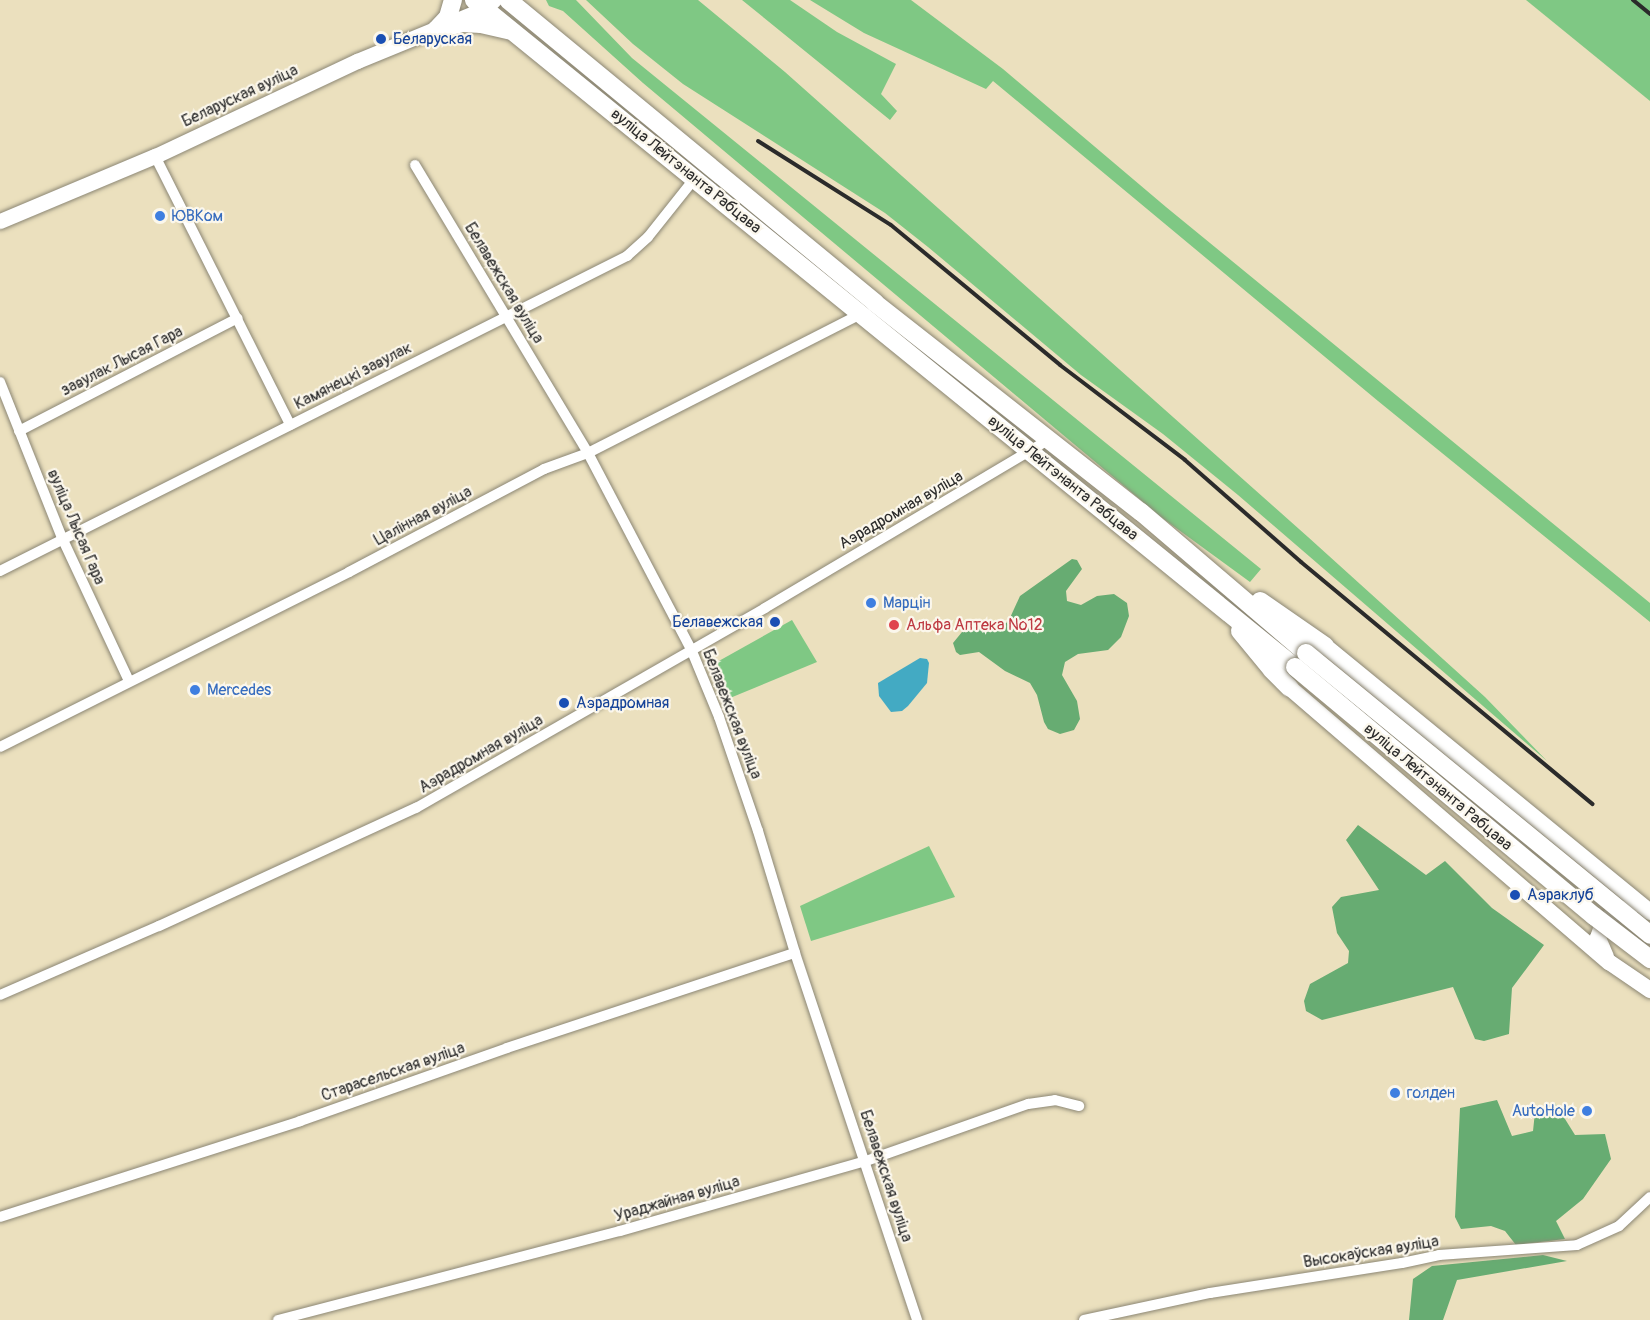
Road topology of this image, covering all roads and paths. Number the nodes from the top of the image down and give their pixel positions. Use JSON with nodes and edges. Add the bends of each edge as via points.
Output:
{"nodes":[{"id":1,"x":453,"y":0,"type":"edge"},
{"id":2,"x":508,"y":0,"type":"edge"},
{"id":3,"x":484,"y":3,"type":"edge"},
{"id":4,"x":436,"y":30,"type":"junction"},
{"id":5,"x":515,"y":33,"type":"junction"},
{"id":6,"x":155,"y":156,"type":"junction"},
{"id":7,"x":415,"y":165,"type":"dead end"},
{"id":8,"x":695,"y":178,"type":"junction"},
{"id":9,"x":0,"y":221,"type":"edge"},
{"id":10,"x":861,"y":314,"type":"junction"},
{"id":11,"x":508,"y":316,"type":"junction"},
{"id":12,"x":238,"y":318,"type":"junction"},
{"id":13,"x":0,"y":382,"type":"edge"},
{"id":14,"x":290,"y":424,"type":"junction"},
{"id":15,"x":19,"y":431,"type":"junction"},
{"id":16,"x":1048,"y":440,"type":"junction"},
{"id":17,"x":1031,"y":451,"type":"junction"},
{"id":18,"x":588,"y":453,"type":"junction"},
{"id":19,"x":63,"y":540,"type":"junction"},
{"id":20,"x":0,"y":571,"type":"edge"},
{"id":21,"x":1213,"y":572,"type":"junction"},
{"id":22,"x":1221,"y":606,"type":"junction"},
{"id":23,"x":1325,"y":646,"type":"joint"},
{"id":24,"x":691,"y":649,"type":"junction"},
{"id":25,"x":1300,"y":660,"type":"junction"},
{"id":26,"x":129,"y":681,"type":"junction"},
{"id":27,"x":1290,"y":688,"type":"joint"},
{"id":28,"x":0,"y":747,"type":"edge"},
{"id":29,"x":1592,"y":864,"type":"junction"},
{"id":30,"x":1551,"y":909,"type":"junction"},
{"id":31,"x":1650,"y":912,"type":"edge"},
{"id":32,"x":1650,"y":935,"type":"edge"},
{"id":33,"x":795,"y":953,"type":"junction"},
{"id":34,"x":1650,"y":958,"type":"edge"},
{"id":35,"x":1609,"y":962,"type":"junction"},
{"id":36,"x":1650,"y":990,"type":"edge"},
{"id":37,"x":0,"y":995,"type":"edge"},
{"id":38,"x":1079,"y":1106,"type":"dead end"},
{"id":39,"x":866,"y":1161,"type":"junction"},
{"id":40,"x":1650,"y":1197,"type":"edge"},
{"id":41,"x":0,"y":1217,"type":"edge"},
{"id":42,"x":278,"y":1320,"type":"edge"},
{"id":43,"x":916,"y":1320,"type":"edge"},
{"id":44,"x":1084,"y":1320,"type":"edge"}],
"edges":[{"from":1,"to":4,"type":"highway","via":[[448,17]]},
{"from":2,"to":16,"type":"highway","name":"вуліца Лейтэнанта Рабцава","via":[[875,303]]},
{"from":3,"to":4,"type":"main road","name":"Беларуская вуліца"},
{"from":3,"to":5,"type":"highway","name":"вуліца Лейтэнанта Рабцава"},
{"from":4,"to":5,"type":"highway","via":[[463,23]]},
{"from":4,"to":6,"type":"main road","name":"Беларуская вуліца","via":[[325,75]]},
{"from":5,"to":8,"type":"highway","name":"вуліца Лейтэнанта Рабцава"},
{"from":6,"to":9,"type":"main road","name":"Беларуская вуліца"},
{"from":6,"to":12,"type":"street"},
{"from":7,"to":11,"type":"street","name":"Белавежская вуліца"},
{"from":8,"to":10,"type":"highway","name":"вуліца Лейтэнанта Рабцава"},
{"from":8,"to":11,"type":"street","name":"Камянецкі завулак","via":[[648,237],[627,256]]},
{"from":10,"to":17,"type":"highway","name":"вуліца Лейтэнанта Рабцава"},
{"from":10,"to":18,"type":"street","name":"Цалінная вуліца"},
{"from":11,"to":14,"type":"street","name":"Камянецкі завулак"},
{"from":11,"to":18,"type":"street","name":"Белавежская вуліца"},
{"from":12,"to":14,"type":"street"},
{"from":12,"to":15,"type":"street","name":"завулак Лысая Гара"},
{"from":13,"to":15,"type":"street","name":"вуліца Лысая Гара"},
{"from":14,"to":19,"type":"street","name":"Камянецкі завулак"},
{"from":15,"to":19,"type":"street","name":"вуліца Лысая Гара"},
{"from":16,"to":17,"type":"street","name":"Аэрадромная вуліца"},
{"from":16,"to":21,"type":"highway","name":"вуліца Лейтэнанта Рабцава"},
{"from":17,"to":22,"type":"highway","name":"вуліца Лейтэнанта Рабцава"},
{"from":17,"to":24,"type":"street","name":"Аэрадромная вуліца"},
{"from":18,"to":24,"type":"street","name":"Белавежская вуліца"},
{"from":18,"to":26,"type":"street","name":"Цалінная вуліца","via":[[544,469],[349,572]]},
{"from":19,"to":20,"type":"street","name":"Камянецкі завулак"},
{"from":19,"to":26,"type":"street","name":"вуліца Лысая Гара"},
{"from":21,"to":23,"type":"highway"},
{"from":21,"to":25,"type":"highway","name":"вуліца Лейтэнанта Рабцава"},
{"from":22,"to":25,"type":"highway","name":"вуліца Лейтэнанта Рабцава"},
{"from":22,"to":27,"type":"highway","via":[[1254,650]]},
{"from":23,"to":29,"type":"main road"},
{"from":24,"to":33,"type":"street","name":"Белавежская вуліца","via":[[732,753]]},
{"from":24,"to":37,"type":"street","name":"Аэрадромная вуліца","via":[[416,808]]},
{"from":25,"to":32,"type":"highway","name":"вуліца Лейтэнанта Рабцава","bridge":true},
{"from":25,"to":34,"type":"highway","name":"вуліца Лейтэнанта Рабцава","bridge":true,"via":[[1585,908]]},
{"from":26,"to":28,"type":"street","name":"Цалінная вуліца"},
{"from":27,"to":30,"type":"main road","name":"вуліца Лейтэнанта Рабцава"},
{"from":29,"to":30,"type":"main road","via":[[1600,887],[1592,902],[1572,915]]},
{"from":29,"to":31,"type":"main road"},
{"from":30,"to":35,"type":"main road","name":"вуліца Лейтэнанта Рабцава"},
{"from":31,"to":35,"type":"main road","via":[[1627,907],[1613,913],[1602,926],[1598,938]]},
{"from":33,"to":39,"type":"street","name":"Белавежская вуліца"},
{"from":33,"to":41,"type":"street","name":"Старасельская вуліца","via":[[529,1040],[300,1121]]},
{"from":35,"to":36,"type":"main road","name":"вуліца Лейтэнанта Рабцава"},
{"from":38,"to":39,"type":"street","name":"Ураджайная вуліца","via":[[1055,1100],[1028,1104]]},
{"from":39,"to":42,"type":"street","name":"Ураджайная вуліца","via":[[620,1231]]},
{"from":39,"to":43,"type":"street","name":"Белавежская вуліца"},
{"from":40,"to":44,"type":"street","name":"Высокаўская вуліца","via":[[1619,1226],[1577,1245],[1439,1255],[1210,1293]]}]}
